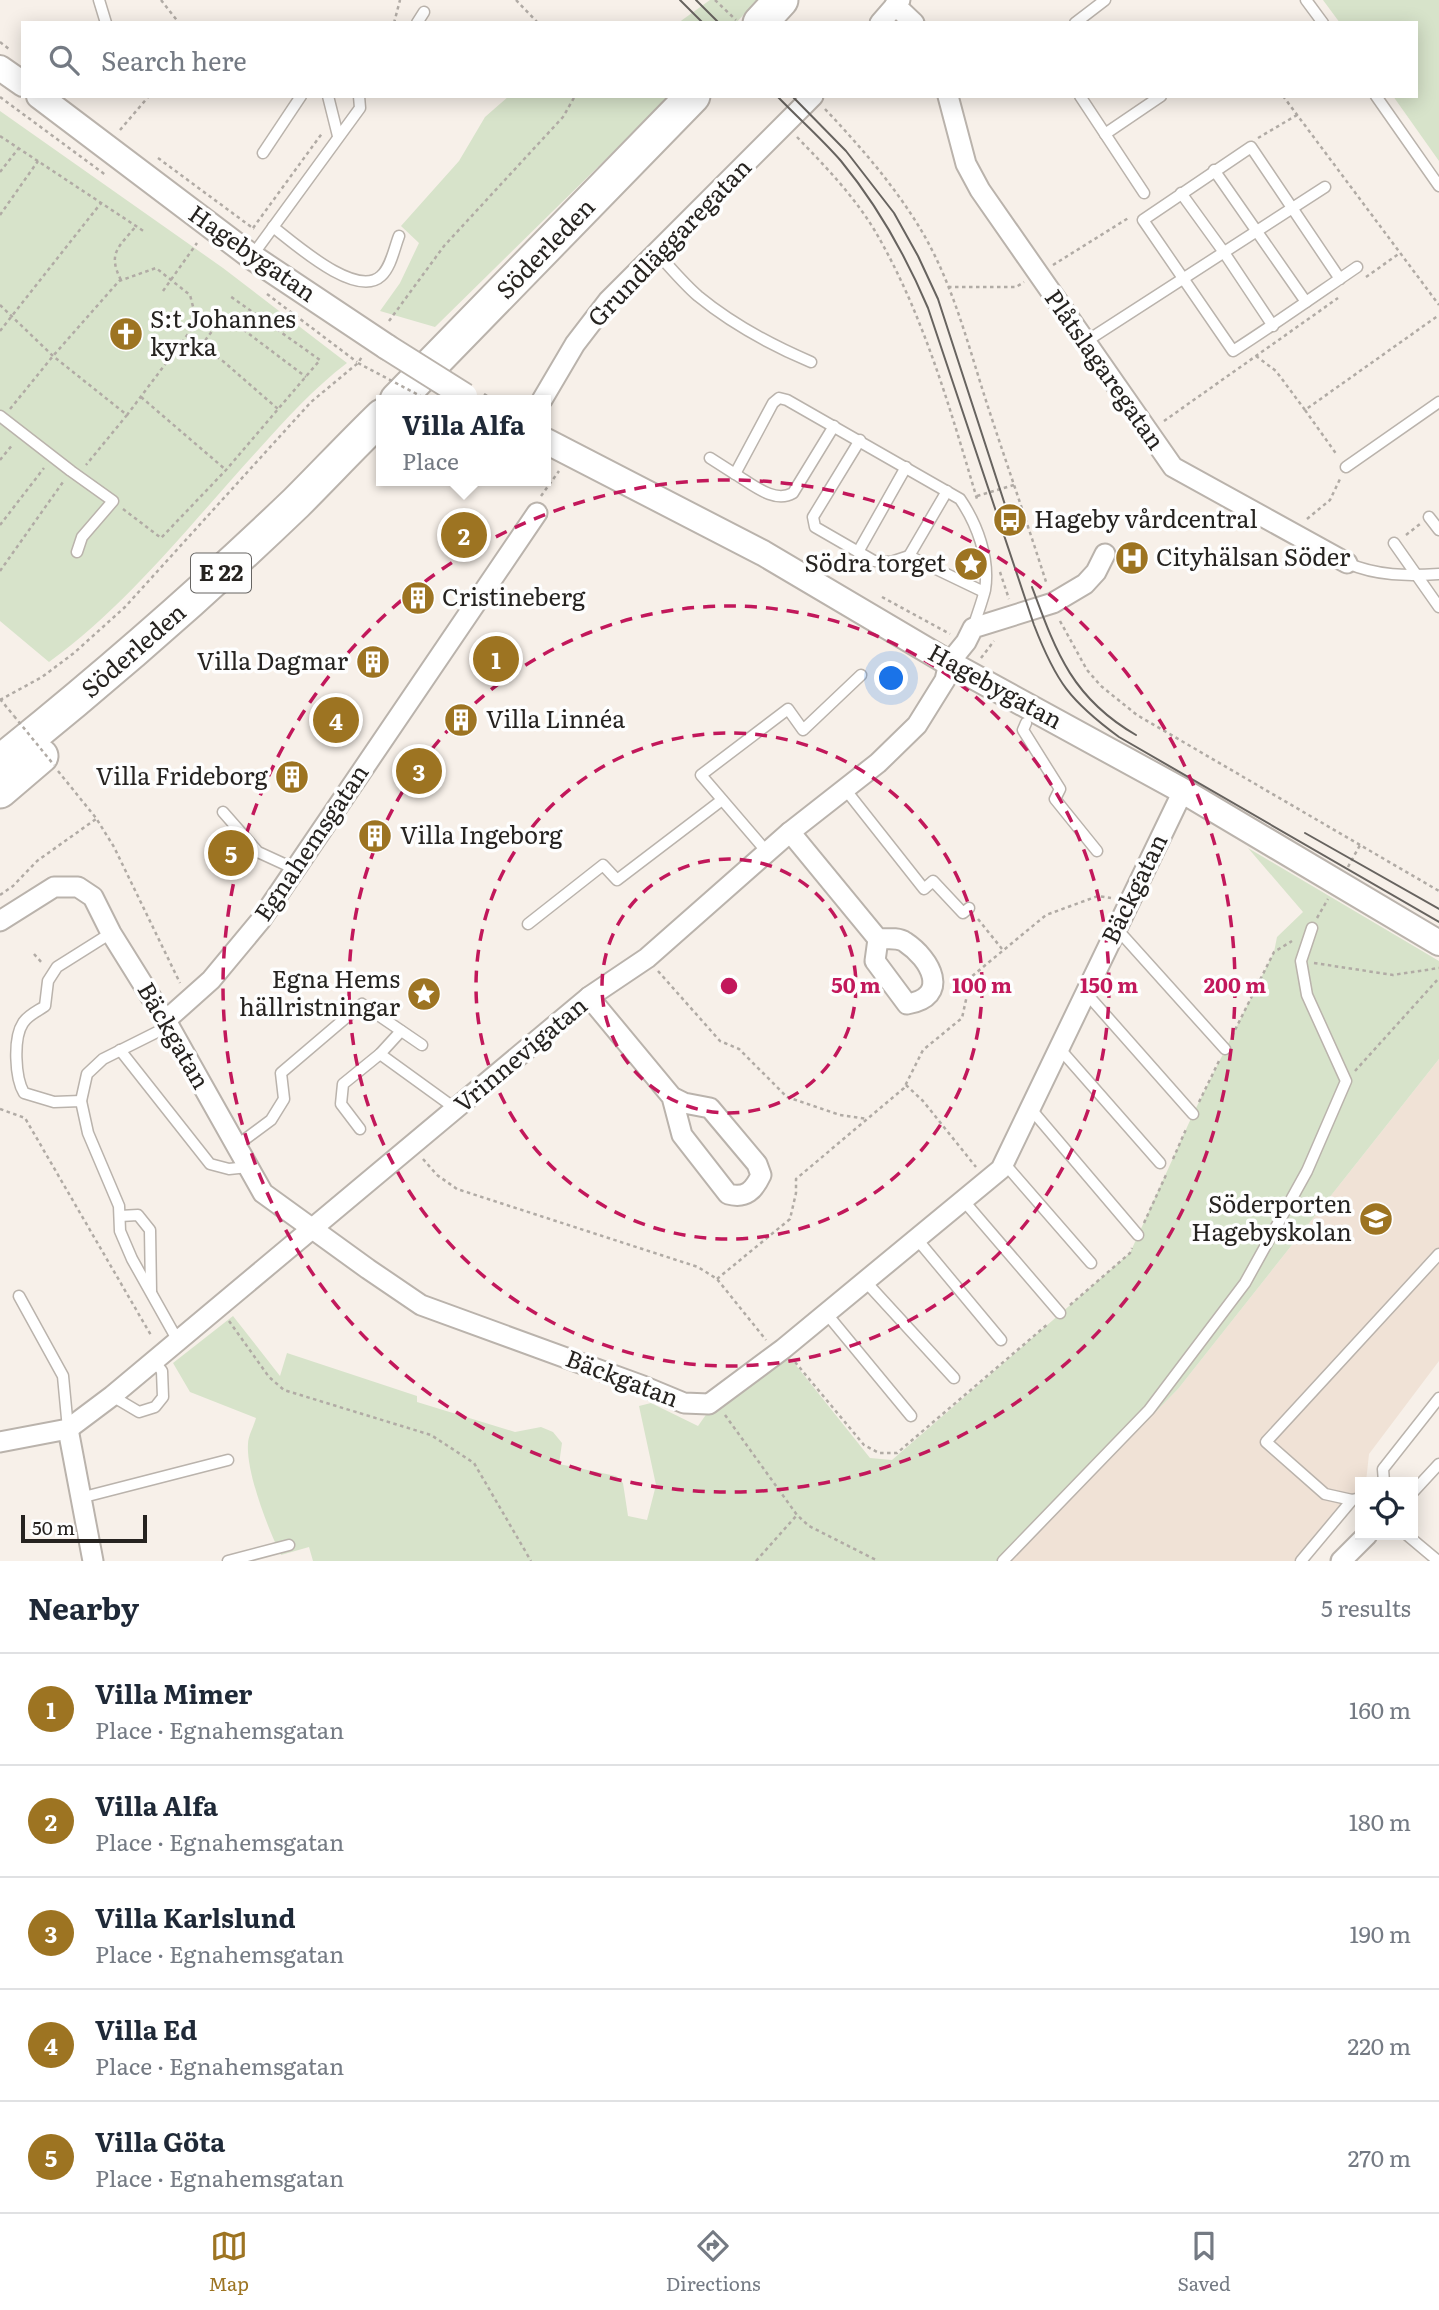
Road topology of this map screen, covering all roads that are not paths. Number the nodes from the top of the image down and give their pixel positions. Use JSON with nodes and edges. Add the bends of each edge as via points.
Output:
{"nodes":[{"id":1,"x":99,"y":0,"type":"edge"},
{"id":2,"x":781,"y":0,"type":"edge"},
{"id":3,"x":806,"y":0,"type":"edge"},
{"id":4,"x":1105,"y":0,"type":"edge"},
{"id":5,"x":1306,"y":0,"type":"edge"},
{"id":6,"x":898,"y":3,"type":"edge"},
{"id":7,"x":424,"y":12,"type":"dead end"},
{"id":8,"x":105,"y":21,"type":"edge"},
{"id":9,"x":417,"y":21,"type":"edge"},
{"id":10,"x":750,"y":21,"type":"edge"},
{"id":11,"x":787,"y":21,"type":"edge"},
{"id":12,"x":882,"y":21,"type":"edge"},
{"id":13,"x":912,"y":21,"type":"edge"},
{"id":14,"x":1078,"y":21,"type":"edge"},
{"id":15,"x":1322,"y":21,"type":"edge"},
{"id":16,"x":0,"y":68,"type":"edge"},
{"id":17,"x":21,"y":83,"type":"edge"},
{"id":18,"x":300,"y":98,"type":"edge"},
{"id":19,"x":328,"y":98,"type":"edge"},
{"id":20,"x":359,"y":98,"type":"edge"},
{"id":21,"x":367,"y":98,"type":"edge"},
{"id":22,"x":691,"y":98,"type":"edge"},
{"id":23,"x":717,"y":98,"type":"edge"},
{"id":24,"x":951,"y":98,"type":"edge"},
{"id":25,"x":1081,"y":98,"type":"edge"},
{"id":26,"x":1158,"y":98,"type":"edge"},
{"id":27,"x":1377,"y":98,"type":"edge"},
{"id":28,"x":48,"y":99,"type":"edge"},
{"id":29,"x":817,"y":101,"type":"edge"},
{"id":30,"x":360,"y":108,"type":"junction"},
{"id":31,"x":1105,"y":134,"type":"junction"},
{"id":32,"x":338,"y":136,"type":"junction"},
{"id":33,"x":263,"y":153,"type":"dead end"},
{"id":34,"x":1214,"y":170,"type":"junction"},
{"id":35,"x":1325,"y":187,"type":"dead end"},
{"id":36,"x":1439,"y":187,"type":"edge"},
{"id":37,"x":1144,"y":193,"type":"dead end"},
{"id":38,"x":1181,"y":193,"type":"junction"},
{"id":39,"x":1292,"y":208,"type":"junction"},
{"id":40,"x":273,"y":228,"type":"junction"},
{"id":41,"x":1255,"y":231,"type":"junction"},
{"id":42,"x":399,"y":236,"type":"dead end"},
{"id":43,"x":1223,"y":251,"type":"junction"},
{"id":44,"x":656,"y":252,"type":"junction"},
{"id":45,"x":252,"y":257,"type":"junction"},
{"id":46,"x":1357,"y":267,"type":"dead end"},
{"id":47,"x":1182,"y":278,"type":"junction"},
{"id":48,"x":1340,"y":279,"type":"junction"},
{"id":49,"x":1306,"y":302,"type":"junction"},
{"id":50,"x":1273,"y":326,"type":"junction"},
{"id":51,"x":1085,"y":342,"type":"junction"},
{"id":52,"x":811,"y":362,"type":"dead end"},
{"id":53,"x":402,"y":395,"type":"edge"},
{"id":54,"x":432,"y":395,"type":"edge"},
{"id":55,"x":471,"y":395,"type":"edge"},
{"id":56,"x":545,"y":395,"type":"edge"},
{"id":57,"x":1439,"y":402,"type":"edge"},
{"id":58,"x":1,"y":417,"type":"edge"},
{"id":59,"x":376,"y":422,"type":"edge"},
{"id":60,"x":834,"y":426,"type":"junction"},
{"id":61,"x":860,"y":440,"type":"junction"},
{"id":62,"x":551,"y":444,"type":"edge"},
{"id":63,"x":376,"y":450,"type":"edge"},
{"id":64,"x":710,"y":458,"type":"dead end"},
{"id":65,"x":906,"y":467,"type":"junction"},
{"id":66,"x":1346,"y":467,"type":"road end"},
{"id":67,"x":735,"y":474,"type":"junction"},
{"id":68,"x":947,"y":491,"type":"junction"},
{"id":69,"x":537,"y":513,"type":"dead end"},
{"id":70,"x":1429,"y":517,"type":"road end"},
{"id":71,"x":1439,"y":530,"type":"edge"},
{"id":72,"x":1394,"y":543,"type":"road end"},
{"id":73,"x":77,"y":552,"type":"dead end"},
{"id":74,"x":858,"y":552,"type":"junction"},
{"id":75,"x":1105,"y":554,"type":"dead end"},
{"id":76,"x":909,"y":556,"type":"junction"},
{"id":77,"x":1347,"y":563,"type":"joint"},
{"id":78,"x":1439,"y":574,"type":"edge"},
{"id":79,"x":1419,"y":575,"type":"junction"},
{"id":80,"x":984,"y":592,"type":"junction"},
{"id":81,"x":1439,"y":607,"type":"edge"},
{"id":82,"x":973,"y":628,"type":"junction"},
{"id":83,"x":949,"y":663,"type":"junction"},
{"id":84,"x":861,"y":675,"type":"dead end"},
{"id":85,"x":1026,"y":723,"type":"dead end"},
{"id":86,"x":0,"y":762,"type":"edge"},
{"id":87,"x":845,"y":789,"type":"junction"},
{"id":88,"x":0,"y":791,"type":"edge"},
{"id":89,"x":1183,"y":791,"type":"junction"},
{"id":90,"x":722,"y":800,"type":"junction"},
{"id":91,"x":223,"y":812,"type":"dead end"},
{"id":92,"x":790,"y":832,"type":"junction"},
{"id":93,"x":1097,"y":851,"type":"dead end"},
{"id":94,"x":767,"y":852,"type":"junction"},
{"id":95,"x":295,"y":869,"type":"junction"},
{"id":96,"x":969,"y":908,"type":"road end"},
{"id":97,"x":0,"y":921,"type":"edge"},
{"id":98,"x":528,"y":924,"type":"dead end"},
{"id":99,"x":1116,"y":928,"type":"junction"},
{"id":100,"x":1312,"y":928,"type":"road end"},
{"id":101,"x":111,"y":933,"type":"junction"},
{"id":102,"x":878,"y":939,"type":"dead end"},
{"id":103,"x":1439,"y":943,"type":"edge"},
{"id":104,"x":1085,"y":992,"type":"junction"},
{"id":105,"x":589,"y":997,"type":"junction"},
{"id":106,"x":167,"y":1024,"type":"junction"},
{"id":107,"x":401,"y":1031,"type":"junction"},
{"id":108,"x":422,"y":1045,"type":"dead end"},
{"id":109,"x":1059,"y":1047,"type":"junction"},
{"id":110,"x":1226,"y":1049,"type":"road end"},
{"id":111,"x":120,"y":1051,"type":"junction"},
{"id":112,"x":380,"y":1054,"type":"junction"},
{"id":113,"x":672,"y":1097,"type":"junction"},
{"id":114,"x":81,"y":1101,"type":"junction"},
{"id":115,"x":1030,"y":1108,"type":"junction"},
{"id":116,"x":456,"y":1109,"type":"junction"},
{"id":117,"x":1193,"y":1114,"type":"road end"},
{"id":118,"x":360,"y":1129,"type":"dead end"},
{"id":119,"x":236,"y":1146,"type":"junction"},
{"id":120,"x":1004,"y":1163,"type":"junction"},
{"id":121,"x":1160,"y":1163,"type":"dead end"},
{"id":122,"x":247,"y":1167,"type":"junction"},
{"id":123,"x":963,"y":1200,"type":"junction"},
{"id":124,"x":120,"y":1216,"type":"junction"},
{"id":125,"x":313,"y":1228,"type":"junction"},
{"id":126,"x":1138,"y":1235,"type":"road end"},
{"id":127,"x":916,"y":1238,"type":"junction"},
{"id":128,"x":1439,"y":1254,"type":"edge"},
{"id":129,"x":1091,"y":1263,"type":"dead end"},
{"id":130,"x":865,"y":1281,"type":"junction"},
{"id":131,"x":151,"y":1294,"type":"junction"},
{"id":132,"x":19,"y":1296,"type":"dead end"},
{"id":133,"x":826,"y":1313,"type":"junction"},
{"id":134,"x":1060,"y":1313,"type":"road end"},
{"id":135,"x":1001,"y":1340,"type":"dead end"},
{"id":136,"x":178,"y":1341,"type":"junction"},
{"id":137,"x":158,"y":1358,"type":"junction"},
{"id":138,"x":954,"y":1378,"type":"dead end"},
{"id":139,"x":113,"y":1395,"type":"junction"},
{"id":140,"x":1439,"y":1398,"type":"edge"},
{"id":141,"x":911,"y":1416,"type":"dead end"},
{"id":142,"x":68,"y":1429,"type":"junction"},
{"id":143,"x":0,"y":1442,"type":"edge"},
{"id":144,"x":228,"y":1460,"type":"dead end"},
{"id":145,"x":1439,"y":1464,"type":"edge"},
{"id":146,"x":1384,"y":1477,"type":"edge"},
{"id":147,"x":1418,"y":1487,"type":"edge"},
{"id":148,"x":80,"y":1497,"type":"junction"},
{"id":149,"x":1355,"y":1499,"type":"edge"},
{"id":150,"x":1355,"y":1500,"type":"edge"},
{"id":151,"x":1362,"y":1540,"type":"edge"},
{"id":152,"x":1413,"y":1540,"type":"edge"},
{"id":153,"x":289,"y":1545,"type":"dead end"},
{"id":154,"x":93,"y":1561,"type":"edge"},
{"id":155,"x":228,"y":1561,"type":"edge"},
{"id":156,"x":1003,"y":1561,"type":"edge"},
{"id":157,"x":1301,"y":1561,"type":"edge"},
{"id":158,"x":1342,"y":1561,"type":"edge"},
{"id":159,"x":1438,"y":1561,"type":"edge"}],
"edges":[{"from":1,"to":8,"type":"lane"},
{"from":2,"to":10,"type":"highway"},
{"from":3,"to":11,"type":"highway"},
{"from":4,"to":14,"type":"lane"},
{"from":5,"to":15,"type":"lane"},
{"from":6,"to":12,"type":"street"},
{"from":6,"to":13,"type":"street"},
{"from":7,"to":9,"type":"lane"},
{"from":16,"to":17,"type":"street"},
{"from":18,"to":33,"type":"lane"},
{"from":19,"to":32,"type":"lane"},
{"from":20,"to":30,"type":"lane"},
{"from":21,"to":30,"type":"lane"},
{"from":22,"to":53,"type":"highway","name":"Söderleden"},
{"from":23,"to":54,"type":"highway","name":"Söderleden"},
{"from":24,"to":51,"type":"street","name":"Plåtslagaregatan","via":[[966,164],[980,190]]},
{"from":25,"to":31,"type":"lane"},
{"from":26,"to":31,"type":"lane"},
{"from":27,"to":36,"type":"lane"},
{"from":28,"to":45,"type":"street","name":"Hagebygatan"},
{"from":29,"to":44,"type":"street","name":"Grundläggaregatan","via":[[785,124]]},
{"from":30,"to":32,"type":"lane"},
{"from":31,"to":37,"type":"lane"},
{"from":32,"to":40,"type":"lane"},
{"from":34,"to":38,"type":"lane"},
{"from":34,"to":39,"type":"lane","via":[[1251,146]]},
{"from":34,"to":41,"type":"lane"},
{"from":35,"to":39,"type":"lane"},
{"from":38,"to":43,"type":"lane"},
{"from":38,"to":47,"type":"lane","via":[[1143,220]]},
{"from":39,"to":41,"type":"lane"},
{"from":39,"to":48,"type":"lane"},
{"from":40,"to":42,"type":"lane","via":[[357,282],[381,276]]},
{"from":40,"to":45,"type":"lane"},
{"from":41,"to":43,"type":"lane"},
{"from":41,"to":49,"type":"lane"},
{"from":43,"to":47,"type":"lane"},
{"from":43,"to":50,"type":"lane"},
{"from":44,"to":52,"type":"lane","via":[[696,294],[726,317]]},
{"from":44,"to":56,"type":"street","name":"Grundläggaregatan","via":[[608,300]]},
{"from":45,"to":55,"type":"street","name":"Hagebygatan","bridge":true},
{"from":46,"to":48,"type":"lane"},
{"from":47,"to":50,"type":"lane","via":[[1233,351]]},
{"from":47,"to":51,"type":"lane"},
{"from":48,"to":49,"type":"lane"},
{"from":49,"to":50,"type":"lane"},
{"from":51,"to":77,"type":"street","name":"Plåtslagaregatan","via":[[1173,467]]},
{"from":57,"to":66,"type":"lane"},
{"from":58,"to":73,"type":"lane","via":[[113,501],[82,537]]},
{"from":59,"to":86,"type":"highway","name":"Söderleden","number":"E 22","via":[[204,588]]},
{"from":60,"to":61,"type":"lane"},
{"from":60,"to":67,"type":"lane","via":[[793,493],[784,498],[774,497]]},
{"from":60,"to":67,"type":"lane","via":[[779,398]]},
{"from":61,"to":65,"type":"lane"},
{"from":61,"to":74,"type":"lane","via":[[813,517],[815,527]]},
{"from":62,"to":83,"type":"street","name":"Hagebygatan","via":[[763,553]]},
{"from":63,"to":88,"type":"highway","name":"Söderleden","number":"E 22","via":[[160,656]]},
{"from":64,"to":67,"type":"lane"},
{"from":65,"to":68,"type":"lane"},
{"from":65,"to":74,"type":"lane"},
{"from":68,"to":76,"type":"lane"},
{"from":68,"to":80,"type":"lane","via":[[960,499],[972,517],[984,554]]},
{"from":69,"to":95,"type":"street","name":"Egnahemsgatan"},
{"from":70,"to":71,"type":"lane"},
{"from":72,"to":79,"type":"lane"},
{"from":74,"to":76,"type":"lane","via":[[874,561]]},
{"from":75,"to":82,"type":"street","via":[[1096,572],[1056,610]]},
{"from":76,"to":80,"type":"lane"},
{"from":77,"to":79,"type":"lane","via":[[1382,574]]},
{"from":78,"to":79,"type":"lane"},
{"from":79,"to":81,"type":"lane"},
{"from":80,"to":82,"type":"lane"},
{"from":82,"to":83,"type":"street","name":"Vrinnevigatan"},
{"from":83,"to":87,"type":"street","name":"Vrinnevigatan","via":[[945,681],[918,725]]},
{"from":83,"to":89,"type":"street","name":"Hagebygatan"},
{"from":84,"to":90,"type":"lane","via":[[803,730],[788,709],[701,775]]},
{"from":85,"to":93,"type":"lane","via":[[1023,730],[1060,789],[1055,799]]},
{"from":87,"to":92,"type":"street","name":"Vrinnevigatan"},
{"from":87,"to":96,"type":"lane","via":[[923,889],[933,881],[963,914]]},
{"from":89,"to":99,"type":"street","name":"Bäckgatan"},
{"from":89,"to":103,"type":"street","name":"Hagebygatan"},
{"from":90,"to":94,"type":"lane"},
{"from":90,"to":98,"type":"lane","via":[[617,880],[603,865]]},
{"from":91,"to":95,"type":"lane","via":[[258,852]]},
{"from":92,"to":94,"type":"street","name":"Vrinnevigatan"},
{"from":92,"to":102,"type":"street"},
{"from":94,"to":105,"type":"street","name":"Vrinnevigatan","via":[[647,958]]},
{"from":95,"to":106,"type":"street","name":"Egnahemsgatan","via":[[211,981]]},
{"from":97,"to":101,"type":"street","name":"Bäckgatan","via":[[54,887],[78,887],[93,897]]},
{"from":99,"to":104,"type":"street","name":"Bäckgatan"},
{"from":99,"to":110,"type":"lane"},
{"from":100,"to":156,"type":"lane","via":[[1301,961],[1307,995],[1346,1081],[1307,1171],[1245,1283],[1149,1410]]},
{"from":101,"to":106,"type":"street","name":"Bäckgatan"},
{"from":101,"to":114,"type":"lane","via":[[57,967],[48,981],[46,1006],[24,1020],[18,1034],[18,1082],[24,1093],[54,1102]]},
{"from":104,"to":109,"type":"street","name":"Bäckgatan"},
{"from":104,"to":117,"type":"lane"},
{"from":105,"to":113,"type":"street"},
{"from":105,"to":116,"type":"street","name":"Vrinnevigatan"},
{"from":106,"to":111,"type":"lane"},
{"from":106,"to":119,"type":"street","name":"Bäckgatan"},
{"from":107,"to":108,"type":"lane"},
{"from":107,"to":112,"type":"lane"},
{"from":107,"to":119,"type":"lane","via":[[362,1004],[281,1073],[284,1099],[271,1120]]},
{"from":109,"to":115,"type":"street","name":"Bäckgatan"},
{"from":109,"to":121,"type":"lane"},
{"from":111,"to":114,"type":"lane","via":[[87,1074]]},
{"from":111,"to":122,"type":"lane","via":[[210,1164]]},
{"from":112,"to":116,"type":"lane"},
{"from":112,"to":118,"type":"lane","via":[[343,1084],[341,1104]]},
{"from":113,"to":113,"type":"street","via":[[710,1108],[757,1164],[761,1175],[747,1195],[728,1194],[682,1135]]},
{"from":114,"to":124,"type":"lane","via":[[88,1133],[120,1206]]},
{"from":115,"to":120,"type":"street","name":"Bäckgatan"},
{"from":115,"to":126,"type":"lane"},
{"from":116,"to":125,"type":"street","name":"Vrinnevigatan"},
{"from":119,"to":122,"type":"street","name":"Bäckgatan"},
{"from":120,"to":123,"type":"street","name":"Bäckgatan"},
{"from":120,"to":129,"type":"lane"},
{"from":122,"to":125,"type":"street","name":"Bäckgatan","via":[[263,1193]]},
{"from":123,"to":127,"type":"street","name":"Bäckgatan"},
{"from":123,"to":134,"type":"lane"},
{"from":124,"to":131,"type":"lane","via":[[120,1231]]},
{"from":124,"to":131,"type":"lane","via":[[138,1216],[150,1230]]},
{"from":125,"to":133,"type":"street","name":"Bäckgatan","via":[[421,1305],[684,1404],[709,1404]]},
{"from":125,"to":136,"type":"street","name":"Vrinnevigatan"},
{"from":127,"to":130,"type":"street","name":"Bäckgatan"},
{"from":127,"to":135,"type":"lane"},
{"from":128,"to":149,"type":"lane","via":[[1266,1442],[1325,1494]]},
{"from":130,"to":133,"type":"street","name":"Bäckgatan"},
{"from":130,"to":138,"type":"lane"},
{"from":131,"to":136,"type":"lane"},
{"from":132,"to":142,"type":"lane","via":[[63,1376]]},
{"from":133,"to":141,"type":"lane"},
{"from":136,"to":137,"type":"street","name":"Vrinnevigatan"},
{"from":137,"to":139,"type":"street","name":"Vrinnevigatan"},
{"from":137,"to":139,"type":"lane","via":[[163,1397],[155,1408],[139,1412]]},
{"from":139,"to":142,"type":"street","name":"Vrinnevigatan"},
{"from":140,"to":146,"type":"lane","via":[[1383,1469]]},
{"from":142,"to":143,"type":"street","name":"Vrinnevigatan"},
{"from":142,"to":148,"type":"street"},
{"from":144,"to":148,"type":"lane"},
{"from":145,"to":147,"type":"lane"},
{"from":148,"to":154,"type":"street"},
{"from":150,"to":157,"type":"lane"},
{"from":151,"to":158,"type":"street"},
{"from":152,"to":159,"type":"lane"},
{"from":153,"to":155,"type":"lane"}]}
